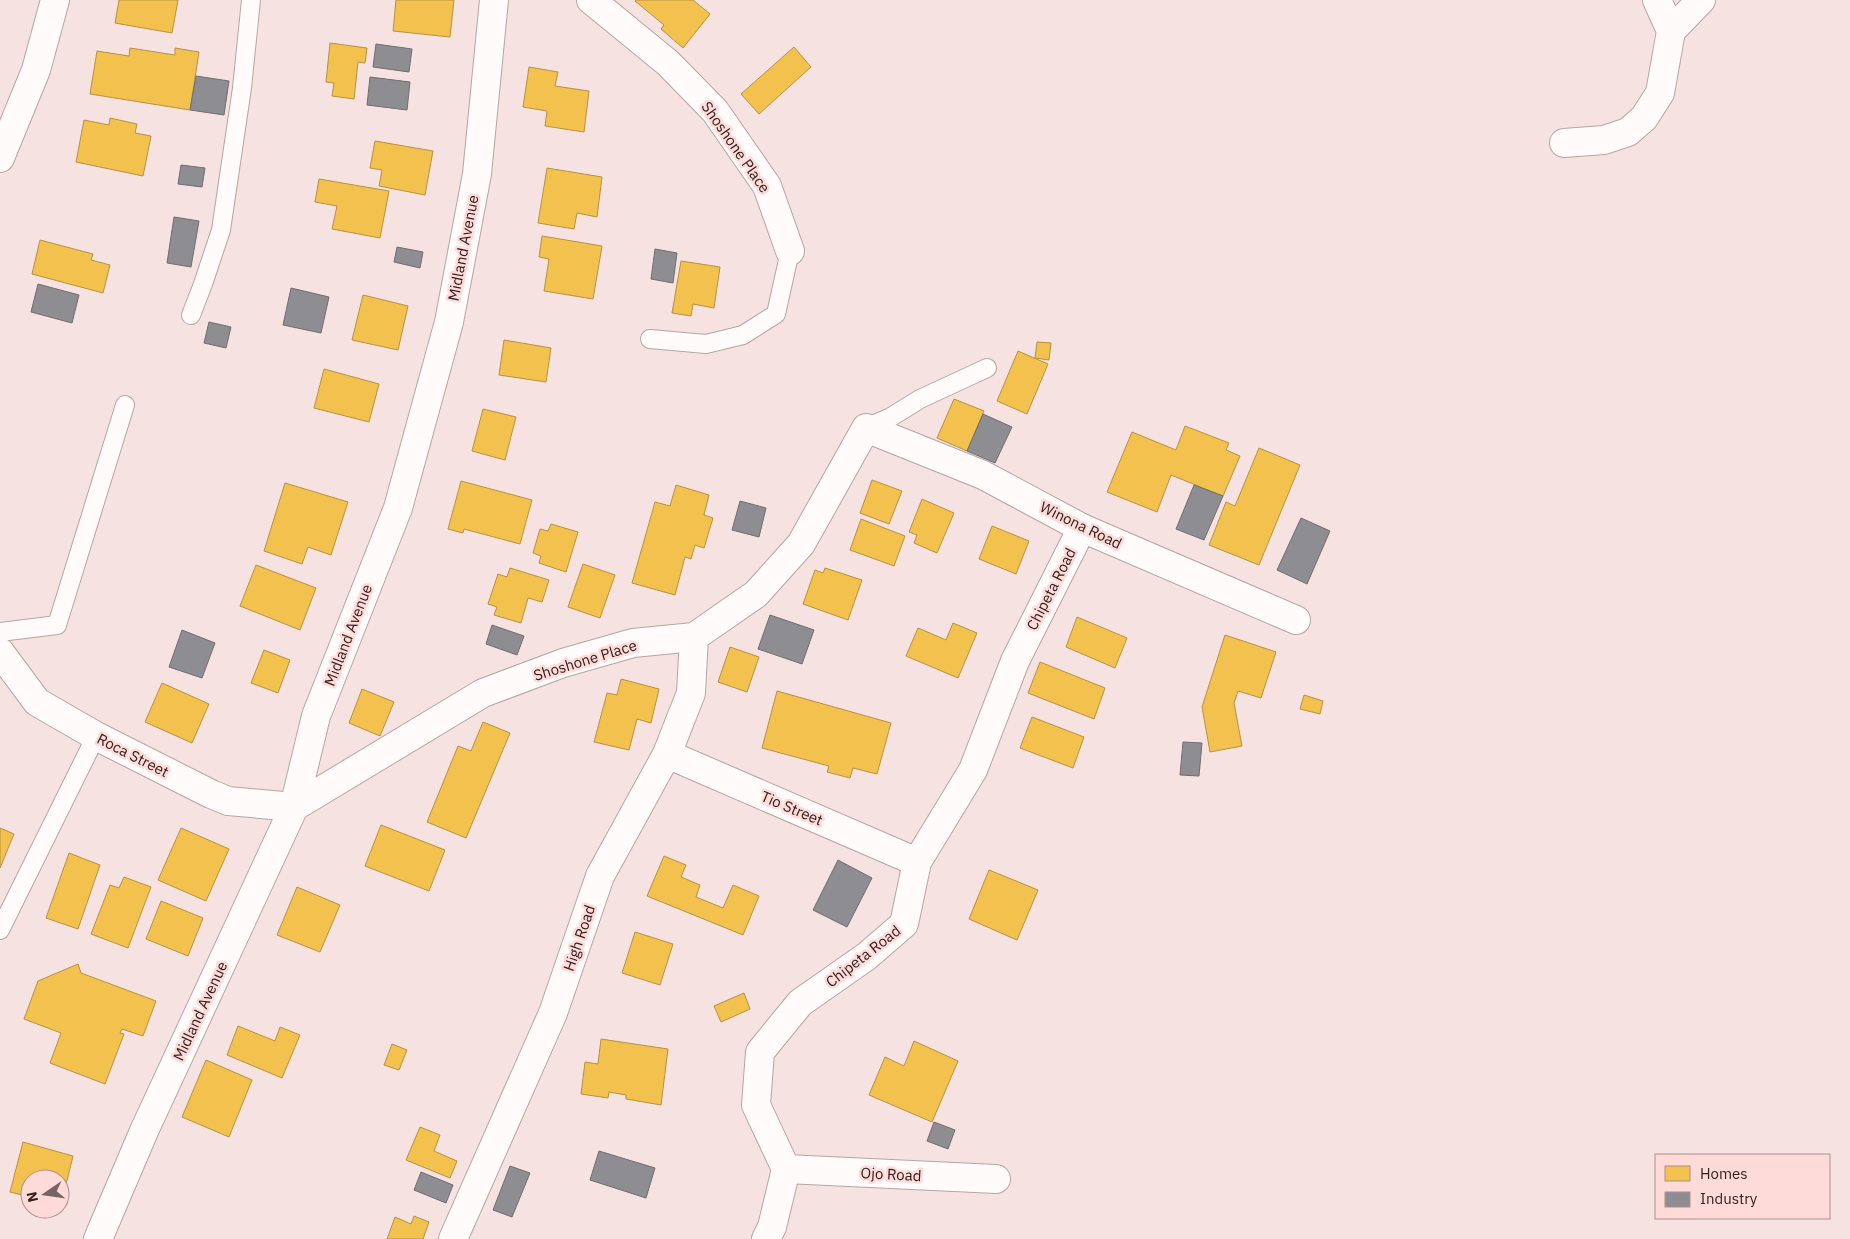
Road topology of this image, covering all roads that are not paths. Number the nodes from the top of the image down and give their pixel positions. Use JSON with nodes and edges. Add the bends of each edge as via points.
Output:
{"nodes":[{"id":1,"x":56,"y":0,"type":"edge"},
{"id":2,"x":251,"y":0,"type":"edge"},
{"id":3,"x":494,"y":0,"type":"edge"},
{"id":4,"x":591,"y":0,"type":"edge"},
{"id":5,"x":1657,"y":0,"type":"edge"},
{"id":6,"x":1701,"y":0,"type":"edge"},
{"id":7,"x":1671,"y":30,"type":"junction"},
{"id":8,"x":1564,"y":143,"type":"dead end"},
{"id":9,"x":0,"y":158,"type":"edge"},
{"id":10,"x":790,"y":252,"type":"joint"},
{"id":11,"x":190,"y":315,"type":"dead end"},
{"id":12,"x":650,"y":339,"type":"dead end"},
{"id":13,"x":987,"y":368,"type":"dead end"},
{"id":14,"x":125,"y":405,"type":"dead end"},
{"id":15,"x":866,"y":428,"type":"junction"},
{"id":16,"x":1082,"y":528,"type":"junction"},
{"id":17,"x":1296,"y":620,"type":"dead end"},
{"id":18,"x":0,"y":632,"type":"edge"},
{"id":19,"x":694,"y":637,"type":"junction"},
{"id":20,"x":0,"y":652,"type":"edge"},
{"id":21,"x":96,"y":736,"type":"junction"},
{"id":22,"x":666,"y":754,"type":"junction"},
{"id":23,"x":294,"y":808,"type":"junction"},
{"id":24,"x":917,"y":862,"type":"junction"},
{"id":25,"x":0,"y":930,"type":"edge"},
{"id":26,"x":786,"y":1169,"type":"junction"},
{"id":27,"x":996,"y":1179,"type":"dead end"},
{"id":28,"x":98,"y":1239,"type":"edge"},
{"id":29,"x":453,"y":1239,"type":"edge"},
{"id":30,"x":766,"y":1239,"type":"edge"}],
"edges":[{"from":1,"to":9,"type":"street","via":[[36,70]]},
{"from":2,"to":11,"type":"lane","via":[[222,230]]},
{"from":3,"to":23,"type":"street","name":"Midland Avenue","via":[[477,174],[449,322],[398,508],[316,716]]},
{"from":4,"to":10,"type":"street","name":"Shoshone Place","via":[[668,62],[715,111],[767,186]]},
{"from":5,"to":7,"type":"street"},
{"from":6,"to":7,"type":"street"},
{"from":7,"to":8,"type":"street","via":[[1660,93],[1644,118],[1628,132],[1604,140]]},
{"from":10,"to":12,"type":"lane","via":[[776,314],[744,335],[706,344]]},
{"from":13,"to":15,"type":"lane"},
{"from":14,"to":18,"type":"lane","via":[[57,625]]},
{"from":15,"to":16,"type":"street","name":"Winona Road","via":[[984,475]]},
{"from":15,"to":19,"type":"street","name":"Shoshone Place","via":[[800,544],[756,594]]},
{"from":16,"to":17,"type":"street","name":"Winona Road"},
{"from":16,"to":24,"type":"street","name":"Chipeta Road","via":[[1015,661],[973,770]]},
{"from":19,"to":22,"type":"street","name":"High Road","via":[[691,693]]},
{"from":19,"to":23,"type":"street","name":"Shoshone Place","via":[[633,643],[563,663],[483,694]]},
{"from":20,"to":21,"type":"street","name":"Roca Street","via":[[37,702]]},
{"from":21,"to":23,"type":"street","name":"Roca Street","via":[[228,801]]},
{"from":21,"to":25,"type":"lane"},
{"from":22,"to":24,"type":"street","name":"Tio Street"},
{"from":22,"to":29,"type":"street","name":"High Road","via":[[600,876],[553,1013]]},
{"from":23,"to":28,"type":"street","name":"Midland Avenue","via":[[144,1131]]},
{"from":24,"to":26,"type":"street","name":"Chipeta Road","via":[[904,924],[867,956],[800,1004],[760,1052],[756,1105]]},
{"from":26,"to":27,"type":"street","name":"Ojo Road"},
{"from":26,"to":30,"type":"street"}]}
